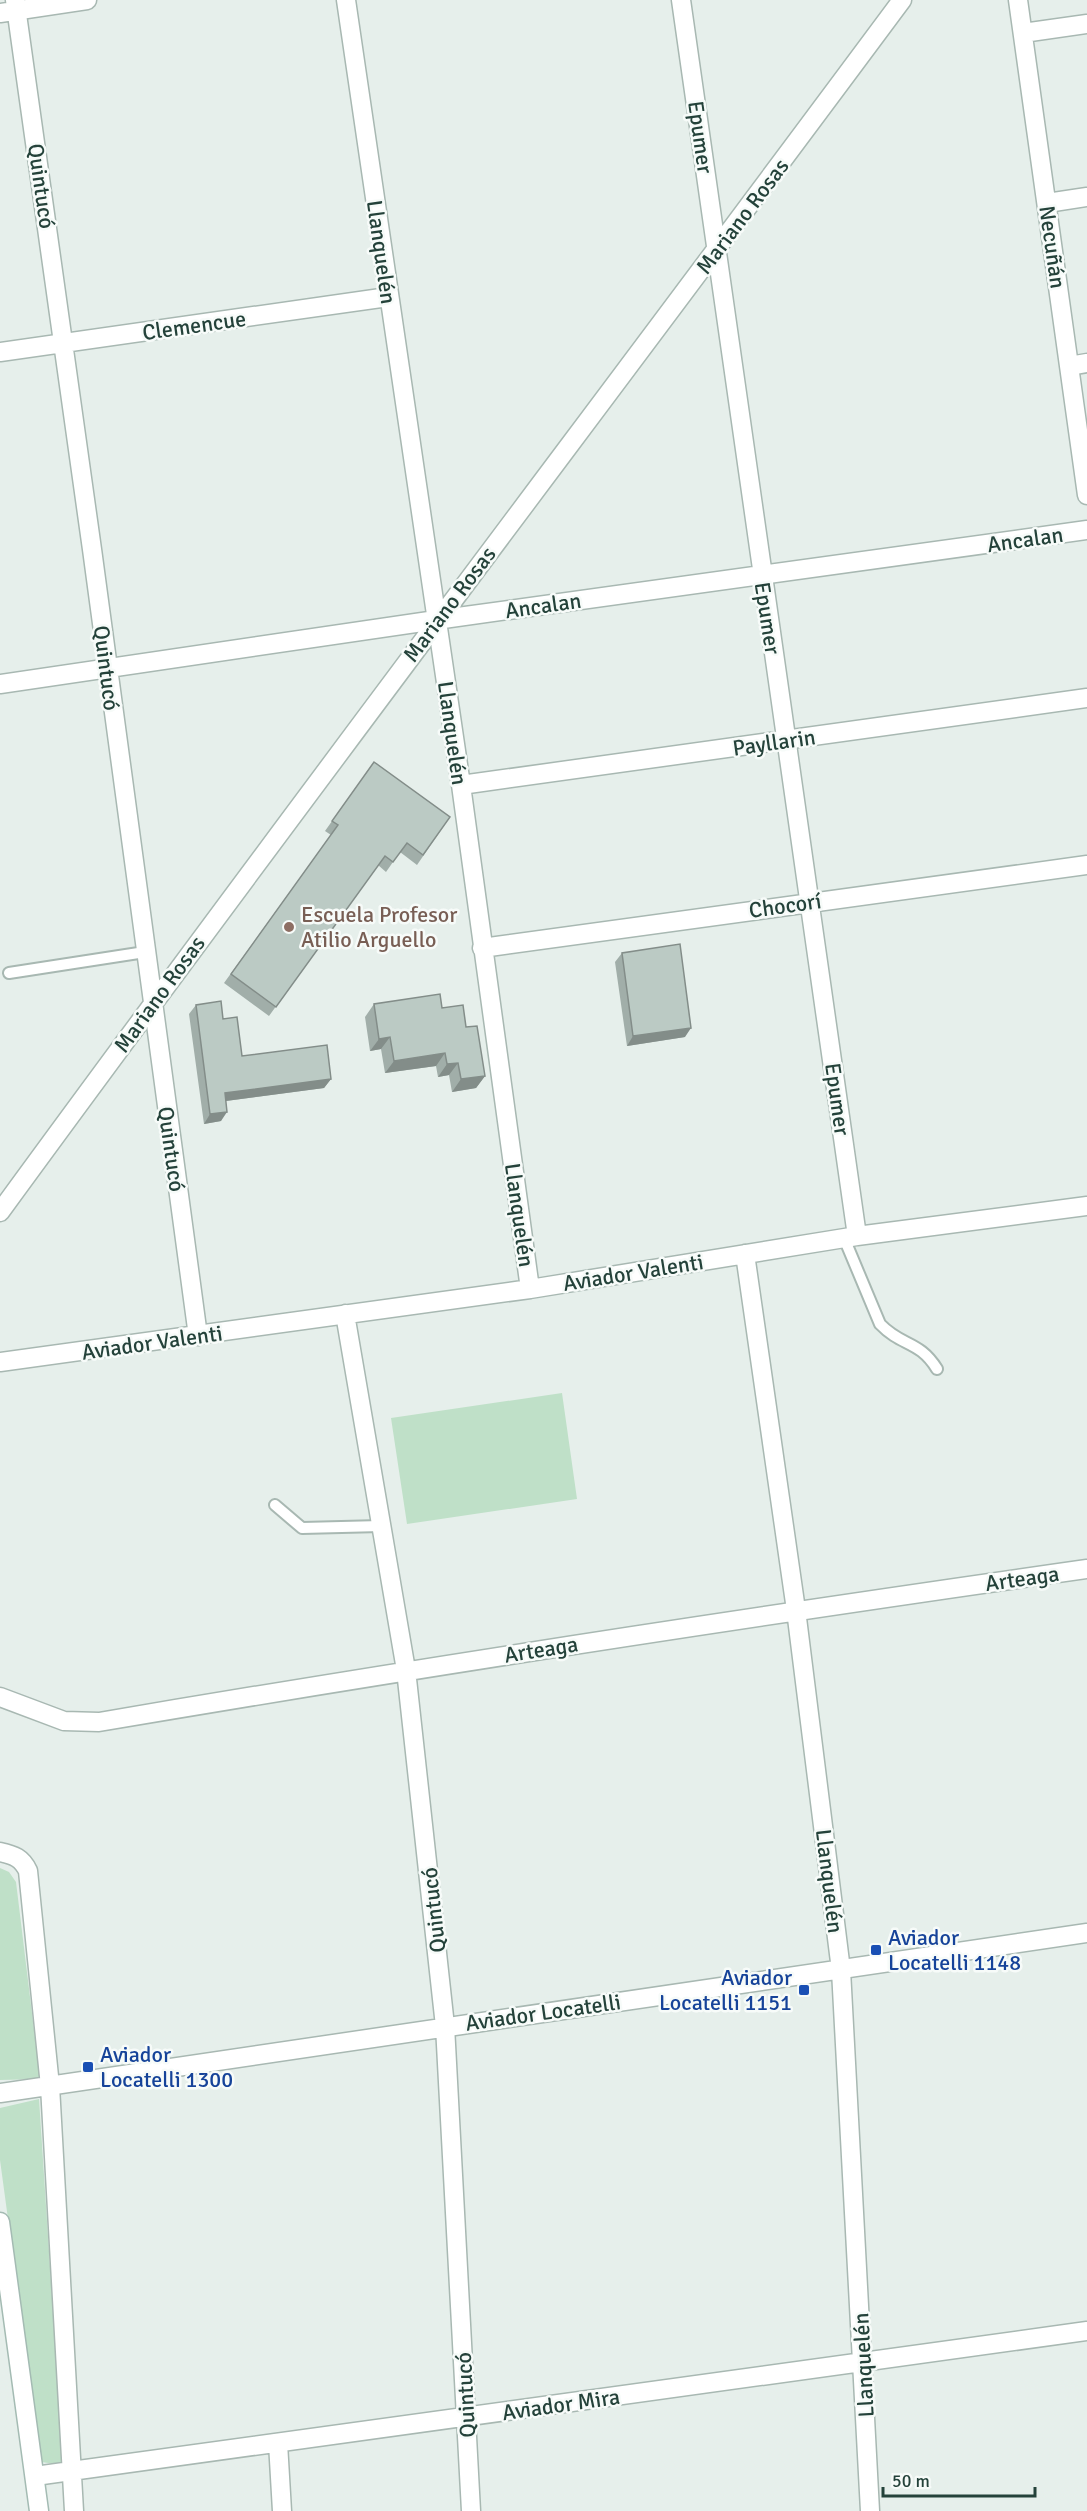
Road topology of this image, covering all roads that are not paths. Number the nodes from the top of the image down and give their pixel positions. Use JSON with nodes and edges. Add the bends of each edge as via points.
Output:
{"nodes":[{"id":1,"x":87,"y":0,"type":"edge"},
{"id":2,"x":346,"y":0,"type":"edge"},
{"id":3,"x":681,"y":0,"type":"edge"},
{"id":4,"x":902,"y":0,"type":"edge"},
{"id":5,"x":1018,"y":0,"type":"edge"},
{"id":6,"x":11,"y":8,"type":"edge"},
{"id":7,"x":1087,"y":24,"type":"edge"},
{"id":8,"x":1023,"y":33,"type":"junction"},
{"id":9,"x":1087,"y":197,"type":"edge"},
{"id":10,"x":1047,"y":203,"type":"junction"},
{"id":11,"x":718,"y":248,"type":"junction"},
{"id":12,"x":388,"y":297,"type":"junction"},
{"id":13,"x":66,"y":344,"type":"junction"},
{"id":14,"x":0,"y":352,"type":"edge"},
{"id":15,"x":1087,"y":363,"type":"edge"},
{"id":16,"x":1069,"y":366,"type":"junction"},
{"id":17,"x":1087,"y":495,"type":"edge"},
{"id":18,"x":1087,"y":530,"type":"edge"},
{"id":19,"x":762,"y":575,"type":"junction"},
{"id":20,"x":436,"y":620,"type":"junction"},
{"id":21,"x":107,"y":669,"type":"junction"},
{"id":22,"x":0,"y":684,"type":"edge"},
{"id":23,"x":1087,"y":698,"type":"edge"},
{"id":24,"x":787,"y":741,"type":"junction"},
{"id":25,"x":461,"y":785,"type":"junction"},
{"id":26,"x":1087,"y":865,"type":"edge"},
{"id":27,"x":810,"y":901,"type":"junction"},
{"id":28,"x":482,"y":948,"type":"junction"},
{"id":29,"x":145,"y":952,"type":"junction"},
{"id":30,"x":9,"y":973,"type":"dead end"},
{"id":31,"x":152,"y":1002,"type":"junction"},
{"id":32,"x":1087,"y":1206,"type":"edge"},
{"id":33,"x":0,"y":1212,"type":"edge"},
{"id":34,"x":850,"y":1237,"type":"junction"},
{"id":35,"x":745,"y":1254,"type":"junction"},
{"id":36,"x":530,"y":1289,"type":"junction"},
{"id":37,"x":345,"y":1314,"type":"junction"},
{"id":38,"x":198,"y":1336,"type":"junction"},
{"id":39,"x":0,"y":1362,"type":"edge"},
{"id":40,"x":937,"y":1369,"type":"dead end"},
{"id":41,"x":275,"y":1505,"type":"dead end"},
{"id":42,"x":381,"y":1526,"type":"junction"},
{"id":43,"x":1087,"y":1569,"type":"edge"},
{"id":44,"x":796,"y":1610,"type":"junction"},
{"id":45,"x":406,"y":1670,"type":"junction"},
{"id":46,"x":0,"y":1697,"type":"edge"},
{"id":47,"x":0,"y":1852,"type":"edge"},
{"id":48,"x":1087,"y":1933,"type":"edge"},
{"id":49,"x":841,"y":1970,"type":"junction"},
{"id":50,"x":446,"y":2026,"type":"junction"},
{"id":51,"x":50,"y":2086,"type":"junction"},
{"id":52,"x":0,"y":2093,"type":"edge"},
{"id":53,"x":0,"y":2222,"type":"edge"},
{"id":54,"x":1087,"y":2331,"type":"edge"},
{"id":55,"x":863,"y":2361,"type":"junction"},
{"id":56,"x":466,"y":2418,"type":"junction"},
{"id":57,"x":278,"y":2442,"type":"junction"},
{"id":58,"x":73,"y":2471,"type":"junction"},
{"id":59,"x":34,"y":2476,"type":"junction"},
{"id":60,"x":39,"y":2511,"type":"edge"},
{"id":61,"x":74,"y":2511,"type":"edge"},
{"id":62,"x":282,"y":2511,"type":"edge"},
{"id":63,"x":471,"y":2511,"type":"edge"},
{"id":64,"x":870,"y":2511,"type":"edge"}],
"edges":[{"from":1,"to":6,"type":"street"},
{"from":2,"to":12,"type":"street","name":"Llanquelén"},
{"from":3,"to":11,"type":"street","name":"Epumer"},
{"from":4,"to":11,"type":"street","name":"Mariano Rosas"},
{"from":5,"to":8,"type":"street","name":"Necuñán"},
{"from":6,"to":13,"type":"street","name":"Quintucó"},
{"from":7,"to":8,"type":"street"},
{"from":8,"to":10,"type":"street","name":"Necuñán"},
{"from":9,"to":10,"type":"street"},
{"from":10,"to":16,"type":"street","name":"Necuñán"},
{"from":11,"to":19,"type":"street","name":"Epumer"},
{"from":11,"to":20,"type":"street","name":"Mariano Rosas"},
{"from":12,"to":13,"type":"street","name":"Clemencue"},
{"from":12,"to":20,"type":"street","name":"Llanquelén"},
{"from":13,"to":14,"type":"street","name":"Clemencue"},
{"from":13,"to":21,"type":"street","name":"Quintucó"},
{"from":15,"to":16,"type":"street"},
{"from":16,"to":17,"type":"street","name":"Necuñán"},
{"from":18,"to":19,"type":"street","name":"Ancalan"},
{"from":19,"to":20,"type":"street","name":"Ancalan"},
{"from":19,"to":24,"type":"street","name":"Epumer"},
{"from":20,"to":21,"type":"street","name":"Ancalan"},
{"from":20,"to":25,"type":"street","name":"Llanquelén"},
{"from":20,"to":31,"type":"street","name":"Mariano Rosas"},
{"from":21,"to":22,"type":"street","name":"Ancalan"},
{"from":21,"to":29,"type":"street","name":"Quintucó"},
{"from":23,"to":24,"type":"street","name":"Payllarin"},
{"from":24,"to":25,"type":"street","name":"Payllarin"},
{"from":24,"to":27,"type":"street","name":"Epumer"},
{"from":25,"to":28,"type":"street","name":"Llanquelén"},
{"from":26,"to":27,"type":"street","name":"Chocorí"},
{"from":27,"to":28,"type":"street","name":"Chocorí"},
{"from":27,"to":34,"type":"street","name":"Epumer"},
{"from":28,"to":36,"type":"street","name":"Llanquelén"},
{"from":29,"to":30,"type":"lane"},
{"from":29,"to":31,"type":"street","name":"Quintucó"},
{"from":31,"to":33,"type":"street","name":"Mariano Rosas"},
{"from":31,"to":38,"type":"street","name":"Quintucó"},
{"from":32,"to":34,"type":"street","name":"Aviador Valenti"},
{"from":34,"to":35,"type":"street","name":"Aviador Valenti"},
{"from":34,"to":40,"type":"lane","via":[[880,1324],[890,1335],[917,1346]]},
{"from":35,"to":36,"type":"street","name":"Aviador Valenti"},
{"from":35,"to":44,"type":"street","name":"Llanquelén"},
{"from":36,"to":37,"type":"street","name":"Aviador Valenti"},
{"from":37,"to":38,"type":"street","name":"Aviador Valenti"},
{"from":37,"to":42,"type":"street","name":"Quintucó"},
{"from":38,"to":39,"type":"street","name":"Aviador Valenti"},
{"from":41,"to":42,"type":"lane","via":[[302,1528]]},
{"from":42,"to":45,"type":"street","name":"Quintucó"},
{"from":43,"to":44,"type":"street","name":"Arteaga"},
{"from":44,"to":45,"type":"street","name":"Arteaga"},
{"from":44,"to":49,"type":"street","name":"Llanquelén"},
{"from":45,"to":46,"type":"street","name":"Arteaga","via":[[99,1722],[64,1721]]},
{"from":45,"to":50,"type":"street","name":"Quintucó"},
{"from":47,"to":51,"type":"street","via":[[14,1855],[28,1871]]},
{"from":48,"to":49,"type":"street","name":"Aviador Locatelli"},
{"from":49,"to":50,"type":"street","name":"Aviador Locatelli"},
{"from":49,"to":55,"type":"street","name":"Llanquelén"},
{"from":50,"to":51,"type":"street","name":"Aviador Locatelli"},
{"from":50,"to":56,"type":"street","name":"Quintucó"},
{"from":51,"to":52,"type":"street","name":"Aviador Locatelli"},
{"from":51,"to":58,"type":"street"},
{"from":53,"to":59,"type":"street"},
{"from":54,"to":55,"type":"street","name":"Aviador Mira"},
{"from":55,"to":56,"type":"street","name":"Aviador Mira"},
{"from":55,"to":64,"type":"street","name":"Llanquelén"},
{"from":56,"to":57,"type":"street","name":"Aviador Mira"},
{"from":56,"to":63,"type":"street","name":"Quintucó"},
{"from":57,"to":58,"type":"street","name":"Aviador Mira"},
{"from":57,"to":62,"type":"street"},
{"from":58,"to":59,"type":"street","name":"Aviador Mira"},
{"from":58,"to":61,"type":"street"},
{"from":59,"to":60,"type":"street"}]}
